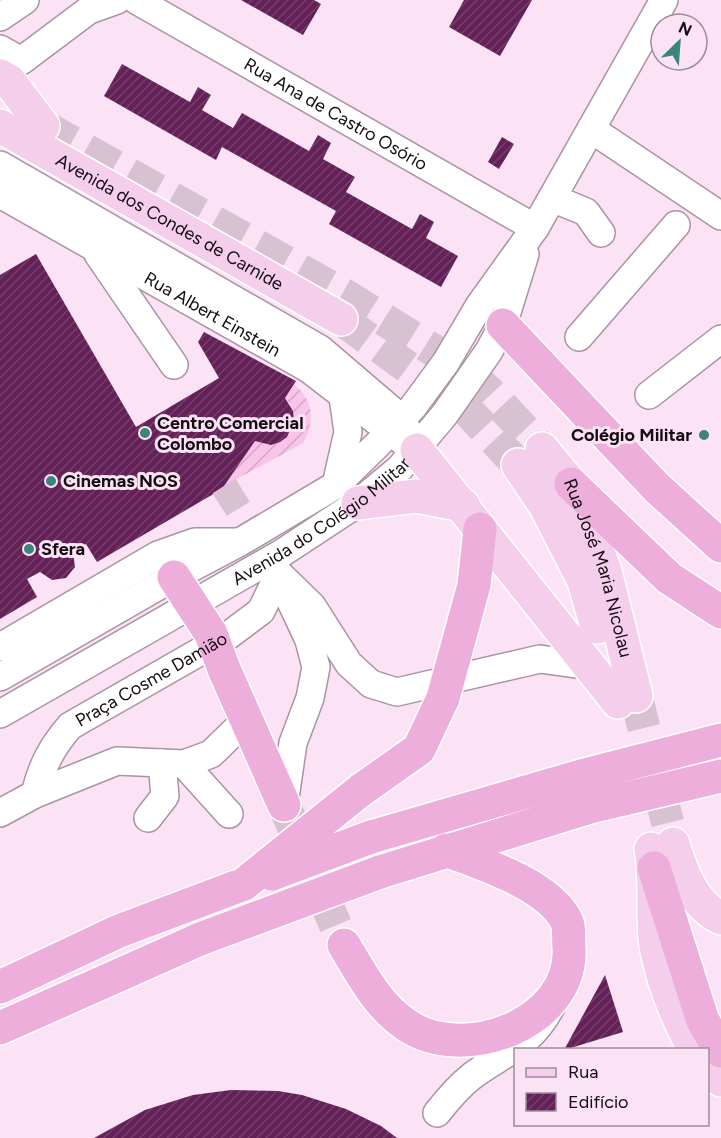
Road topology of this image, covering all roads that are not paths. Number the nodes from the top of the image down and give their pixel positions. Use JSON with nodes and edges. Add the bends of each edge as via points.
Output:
{"nodes":[{"id":1,"x":25,"y":0,"type":"edge"},
{"id":2,"x":117,"y":0,"type":"edge"},
{"id":3,"x":135,"y":0,"type":"edge"},
{"id":4,"x":664,"y":0,"type":"edge"},
{"id":5,"x":0,"y":17,"type":"edge"},
{"id":6,"x":7,"y":62,"type":"edge"},
{"id":7,"x":0,"y":100,"type":"edge"},
{"id":8,"x":0,"y":126,"type":"edge"},
{"id":9,"x":591,"y":129,"type":"junction"},
{"id":10,"x":0,"y":165,"type":"edge"},
{"id":11,"x":0,"y":194,"type":"edge"},
{"id":12,"x":552,"y":198,"type":"junction"},
{"id":13,"x":721,"y":216,"type":"edge"},
{"id":14,"x":676,"y":225,"type":"dead end"},
{"id":15,"x":535,"y":228,"type":"junction"},
{"id":16,"x":601,"y":233,"type":"dead end"},
{"id":17,"x":94,"y":248,"type":"junction"},
{"id":18,"x":341,"y":319,"type":"tunnel mouth"},
{"id":19,"x":503,"y":325,"type":"junction"},
{"id":20,"x":579,"y":337,"type":"dead end"},
{"id":21,"x":721,"y":339,"type":"edge"},
{"id":22,"x":174,"y":365,"type":"dead end"},
{"id":23,"x":649,"y":395,"type":"dead end"},
{"id":24,"x":343,"y":397,"type":"junction"},
{"id":25,"x":396,"y":426,"type":"junction"},
{"id":26,"x":417,"y":450,"type":"junction"},
{"id":27,"x":571,"y":484,"type":"junction"},
{"id":28,"x":347,"y":494,"type":"junction"},
{"id":29,"x":471,"y":517,"type":"junction"},
{"id":30,"x":240,"y":542,"type":"junction"},
{"id":31,"x":721,"y":546,"type":"edge"},
{"id":32,"x":279,"y":574,"type":"junction"},
{"id":33,"x":174,"y":577,"type":"junction"},
{"id":34,"x":192,"y":604,"type":"junction"},
{"id":35,"x":721,"y":612,"type":"edge"},
{"id":36,"x":0,"y":647,"type":"edge"},
{"id":37,"x":590,"y":666,"type":"junction"},
{"id":38,"x":0,"y":676,"type":"edge"},
{"id":39,"x":627,"y":699,"type":"junction"},
{"id":40,"x":0,"y":714,"type":"edge"},
{"id":41,"x":246,"y":720,"type":"junction"},
{"id":42,"x":721,"y":740,"type":"edge"},
{"id":43,"x":173,"y":763,"type":"junction"},
{"id":44,"x":721,"y":776,"type":"edge"},
{"id":45,"x":688,"y":783,"type":"junction"},
{"id":46,"x":721,"y":788,"type":"edge"},
{"id":47,"x":35,"y":794,"type":"junction"},
{"id":48,"x":284,"y":804,"type":"joint"},
{"id":49,"x":0,"y":813,"type":"edge"},
{"id":50,"x":229,"y":814,"type":"dead end"},
{"id":51,"x":148,"y":818,"type":"dead end"},
{"id":52,"x":446,"y":850,"type":"junction"},
{"id":53,"x":659,"y":854,"type":"joint"},
{"id":54,"x":244,"y":884,"type":"junction"},
{"id":55,"x":721,"y":918,"type":"edge"},
{"id":56,"x":344,"y":945,"type":"tunnel mouth"},
{"id":57,"x":0,"y":987,"type":"edge"},
{"id":58,"x":556,"y":998,"type":"junction"},
{"id":59,"x":0,"y":1028,"type":"edge"},
{"id":60,"x":699,"y":1035,"type":"edge"},
{"id":61,"x":721,"y":1051,"type":"edge"},
{"id":62,"x":709,"y":1068,"type":"edge"},
{"id":63,"x":721,"y":1080,"type":"edge"},
{"id":64,"x":437,"y":1113,"type":"dead end"}],
"edges":[{"from":1,"to":5,"type":"street"},
{"from":2,"to":6,"type":"street","via":[[89,10]]},
{"from":3,"to":15,"type":"street","name":"Rua Ana de Castro Osório"},
{"from":4,"to":9,"type":"street","name":"Avenida do Colégio Militar"},
{"from":6,"to":7,"type":"main road","via":[[9,81],[43,126]]},
{"from":8,"to":18,"type":"main road","name":"Avenida dos Condes de Carnide"},
{"from":9,"to":12,"type":"street","name":"Avenida do Colégio Militar"},
{"from":9,"to":13,"type":"street"},
{"from":10,"to":25,"type":"street","via":[[320,349]]},
{"from":11,"to":17,"type":"street","name":"Rua Albert Einstein"},
{"from":12,"to":15,"type":"street","name":"Avenida do Colégio Militar"},
{"from":12,"to":16,"type":"street","via":[[586,212]]},
{"from":14,"to":20,"type":"street"},
{"from":15,"to":19,"type":"street","name":"Avenida do Colégio Militar"},
{"from":15,"to":25,"type":"street","name":"Avenida do Colégio Militar","via":[[479,306],[446,362]]},
{"from":17,"to":22,"type":"street"},
{"from":17,"to":24,"type":"street","name":"Rua Albert Einstein","via":[[309,369]]},
{"from":19,"to":26,"type":"street","name":"Avenida do Colégio Militar","via":[[468,383]]},
{"from":19,"to":31,"type":"highway","via":[[657,488]]},
{"from":21,"to":23,"type":"street"},
{"from":24,"to":25,"type":"street","name":"Rua Albert Einstein"},
{"from":24,"to":28,"type":"street","via":[[348,432]]},
{"from":25,"to":26,"type":"street","name":"Rua Albert Einstein"},
{"from":25,"to":28,"type":"street","name":"Avenida do Colégio Militar"},
{"from":26,"to":28,"type":"street","name":"Avenida do Colégio Militar"},
{"from":26,"to":29,"type":"main road"},
{"from":27,"to":35,"type":"highway","via":[[669,578]]},
{"from":27,"to":39,"type":"main road","name":"Rua José Maria Nicolau","via":[[605,571]]},
{"from":27,"to":39,"type":"main road","name":"Rua José Maria Nicolau","via":[[530,457],[545,505],[584,581]]},
{"from":28,"to":29,"type":"main road","via":[[416,496]]},
{"from":28,"to":30,"type":"street","name":"Avenida do Colégio Militar"},
{"from":28,"to":34,"type":"street","name":"Avenida do Colégio Militar","via":[[282,554]]},
{"from":29,"to":37,"type":"main road"},
{"from":29,"to":54,"type":"highway","bridge":true,"via":[[474,585],[443,698],[419,749]]},
{"from":30,"to":33,"type":"street","name":"Avenida do Colégio Militar"},
{"from":30,"to":36,"type":"street","via":[[195,542],[158,555]]},
{"from":32,"to":37,"type":"street","via":[[312,606],[349,664],[370,684],[397,692],[540,659]]},
{"from":32,"to":47,"type":"street","name":"Praça Cosme Damião","via":[[261,611],[229,634],[70,726],[41,768]]},
{"from":32,"to":48,"type":"street","via":[[309,640],[316,667],[310,698],[293,743]]},
{"from":33,"to":34,"type":"highway"},
{"from":33,"to":38,"type":"street","name":"Avenida do Colégio Militar"},
{"from":34,"to":40,"type":"street","name":"Avenida do Colégio Militar"},
{"from":34,"to":41,"type":"highway","bridge":true,"via":[[211,634]]},
{"from":37,"to":39,"type":"main road"},
{"from":41,"to":43,"type":"street","via":[[211,754]]},
{"from":41,"to":48,"type":"highway"},
{"from":42,"to":54,"type":"highway","bridge":true,"via":[[371,837]]},
{"from":43,"to":47,"type":"street","via":[[117,760]]},
{"from":43,"to":50,"type":"street"},
{"from":43,"to":51,"type":"street","via":[[165,796]]},
{"from":44,"to":45,"type":"highway"},
{"from":45,"to":46,"type":"highway"},
{"from":45,"to":52,"type":"highway","via":[[590,807]]},
{"from":47,"to":49,"type":"street"},
{"from":52,"to":58,"type":"highway","via":[[540,892],[567,921],[570,965]]},
{"from":52,"to":59,"type":"highway","bridge":true,"via":[[200,939]]},
{"from":53,"to":55,"type":"main road","via":[[680,867],[693,892]]},
{"from":53,"to":60,"type":"highway"},
{"from":54,"to":57,"type":"highway","via":[[119,931]]},
{"from":56,"to":58,"type":"highway","via":[[375,996],[405,1025],[441,1040],[487,1037],[527,1023]]},
{"from":58,"to":64,"type":"street","via":[[529,1038],[472,1076]]},
{"from":60,"to":61,"type":"highway"},
{"from":62,"to":63,"type":"main road"}]}
